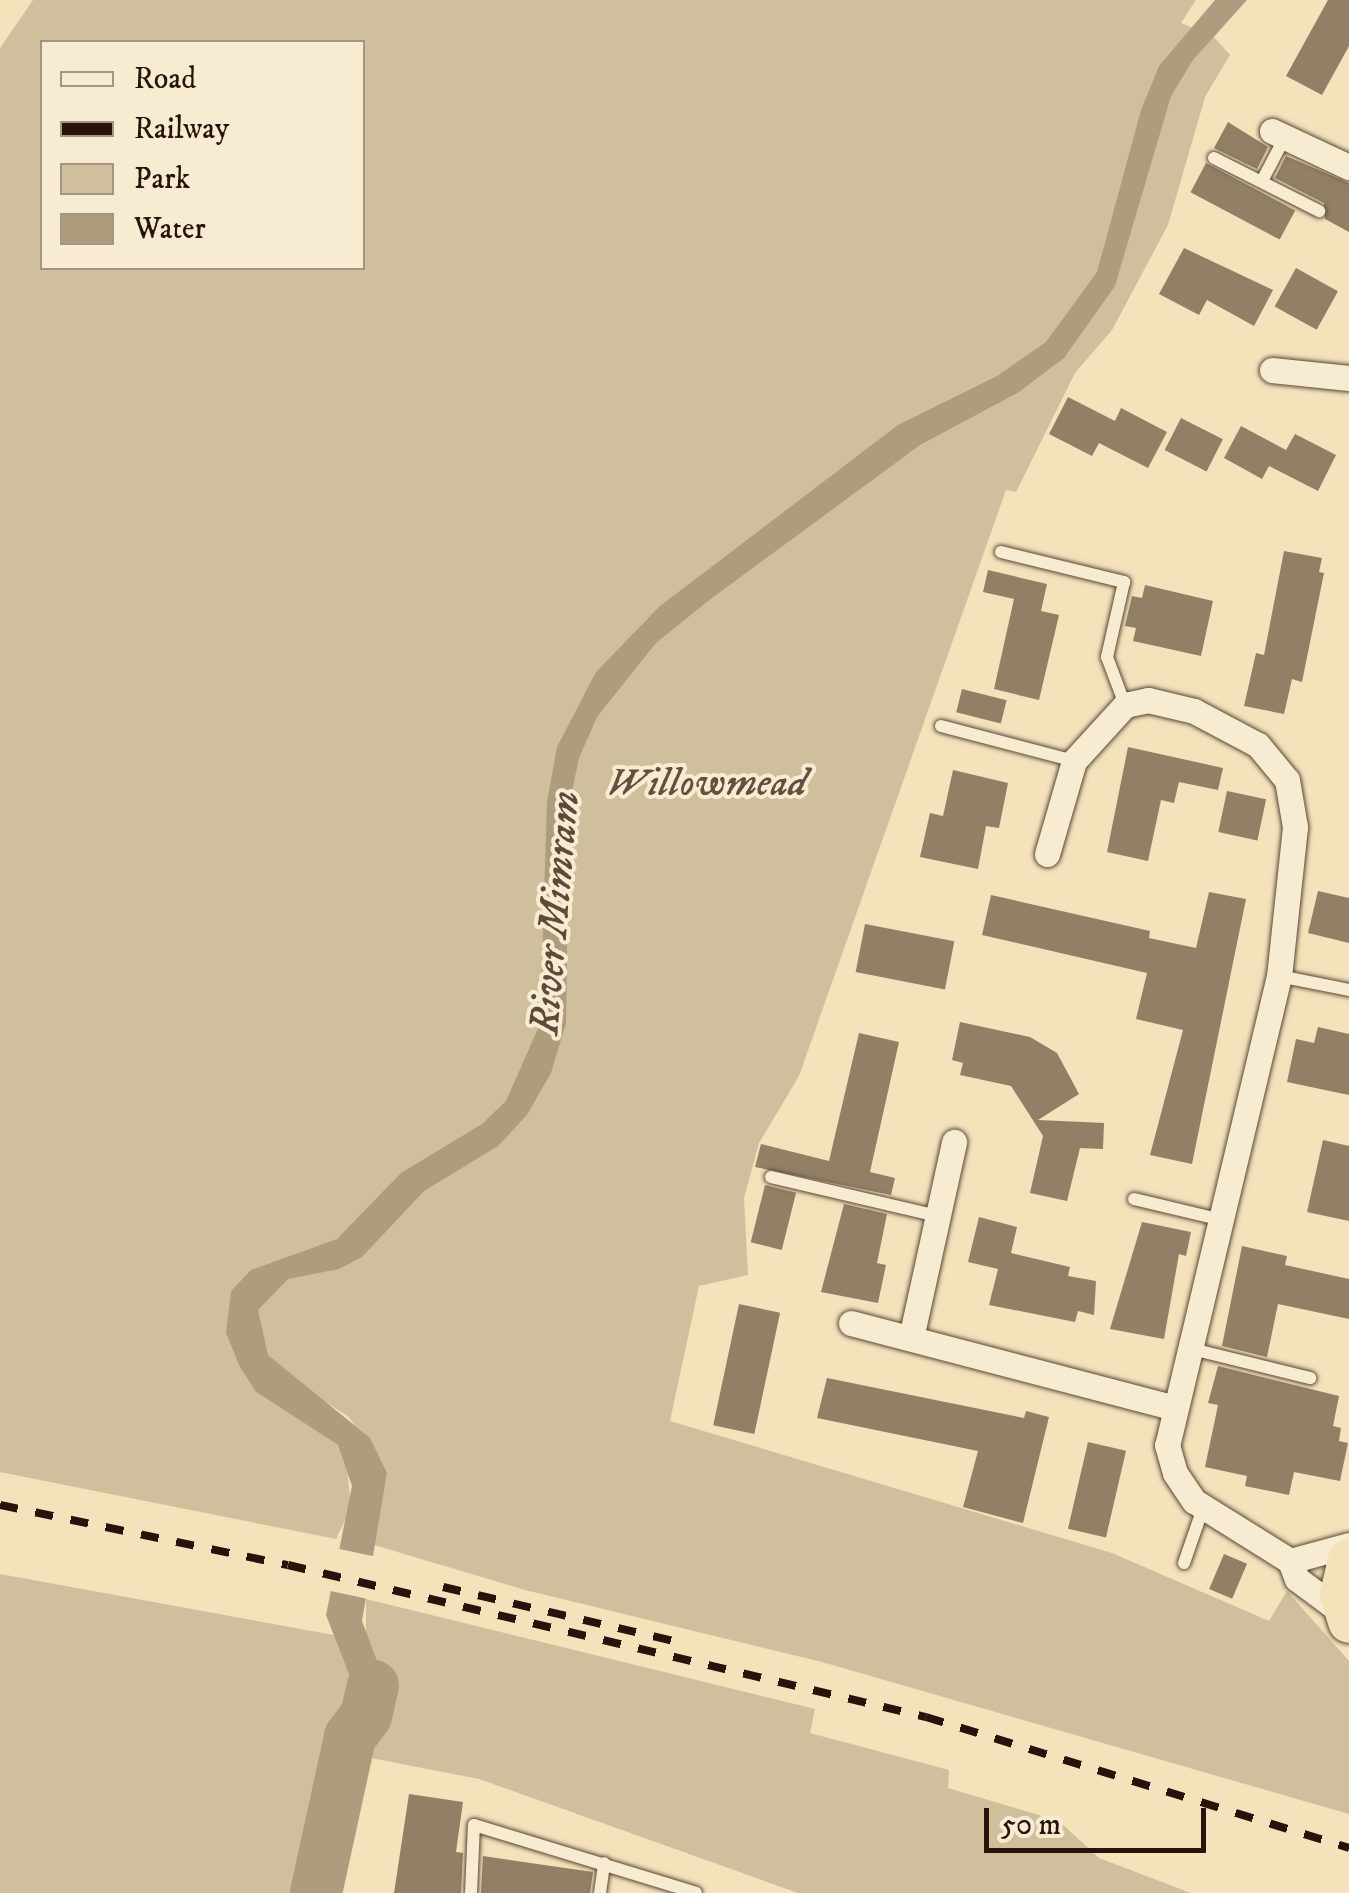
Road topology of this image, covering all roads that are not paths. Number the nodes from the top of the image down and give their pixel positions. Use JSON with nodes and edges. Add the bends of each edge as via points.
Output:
{"nodes":[{"id":1,"x":1279,"y":134,"type":"joint"},
{"id":2,"x":1214,"y":158,"type":"dead end"},
{"id":3,"x":1349,"y":166,"type":"edge"},
{"id":4,"x":1262,"y":182,"type":"junction"},
{"id":5,"x":1319,"y":211,"type":"dead end"},
{"id":6,"x":1272,"y":370,"type":"dead end"},
{"id":7,"x":1349,"y":378,"type":"edge"},
{"id":8,"x":1001,"y":552,"type":"dead end"},
{"id":9,"x":1126,"y":705,"type":"junction"},
{"id":10,"x":941,"y":726,"type":"dead end"},
{"id":11,"x":1074,"y":761,"type":"junction"},
{"id":12,"x":1048,"y":854,"type":"dead end"},
{"id":13,"x":1278,"y":976,"type":"junction"},
{"id":14,"x":1349,"y":990,"type":"edge"},
{"id":15,"x":954,"y":1142,"type":"dead end"},
{"id":16,"x":771,"y":1177,"type":"dead end"},
{"id":17,"x":1134,"y":1199,"type":"dead end"},
{"id":18,"x":937,"y":1216,"type":"junction"},
{"id":19,"x":1222,"y":1220,"type":"junction"},
{"id":20,"x":852,"y":1323,"type":"dead end"},
{"id":21,"x":911,"y":1338,"type":"junction"},
{"id":22,"x":1188,"y":1348,"type":"junction"},
{"id":23,"x":1310,"y":1378,"type":"dead end"},
{"id":24,"x":1172,"y":1407,"type":"junction"},
{"id":25,"x":1203,"y":1508,"type":"junction"},
{"id":26,"x":1349,"y":1544,"type":"edge"},
{"id":27,"x":1290,"y":1560,"type":"junction"},
{"id":28,"x":1349,"y":1560,"type":"edge"},
{"id":29,"x":1184,"y":1563,"type":"dead end"},
{"id":30,"x":1346,"y":1618,"type":"edge"},
{"id":31,"x":604,"y":1863,"type":"junction"},
{"id":32,"x":675,"y":1890,"type":"edge"},
{"id":33,"x":470,"y":1893,"type":"edge"},
{"id":34,"x":600,"y":1893,"type":"edge"},
{"id":35,"x":696,"y":1893,"type":"edge"}],
"edges":[{"from":1,"to":3,"type":"street"},
{"from":1,"to":4,"type":"lane"},
{"from":2,"to":4,"type":"lane"},
{"from":4,"to":5,"type":"lane"},
{"from":6,"to":7,"type":"street"},
{"from":8,"to":9,"type":"lane","via":[[1124,582],[1107,657]]},
{"from":9,"to":11,"type":"street"},
{"from":9,"to":13,"type":"street","via":[[1148,700],[1194,711],[1258,746],[1287,780],[1295,827]]},
{"from":10,"to":11,"type":"lane"},
{"from":11,"to":12,"type":"street"},
{"from":13,"to":14,"type":"lane"},
{"from":13,"to":19,"type":"street"},
{"from":15,"to":18,"type":"street"},
{"from":16,"to":18,"type":"lane"},
{"from":17,"to":19,"type":"lane"},
{"from":18,"to":21,"type":"street"},
{"from":19,"to":22,"type":"street"},
{"from":20,"to":21,"type":"street"},
{"from":21,"to":24,"type":"street"},
{"from":22,"to":23,"type":"lane"},
{"from":22,"to":24,"type":"street"},
{"from":24,"to":25,"type":"street","via":[[1167,1445],[1175,1473]]},
{"from":25,"to":27,"type":"street"},
{"from":25,"to":29,"type":"lane"},
{"from":26,"to":27,"type":"street"},
{"from":27,"to":30,"type":"street","via":[[1297,1579]]},
{"from":28,"to":30,"type":"highway"},
{"from":31,"to":32,"type":"lane"},
{"from":31,"to":33,"type":"lane","via":[[474,1825]]},
{"from":31,"to":34,"type":"lane"},
{"from":32,"to":35,"type":"lane"}]}
